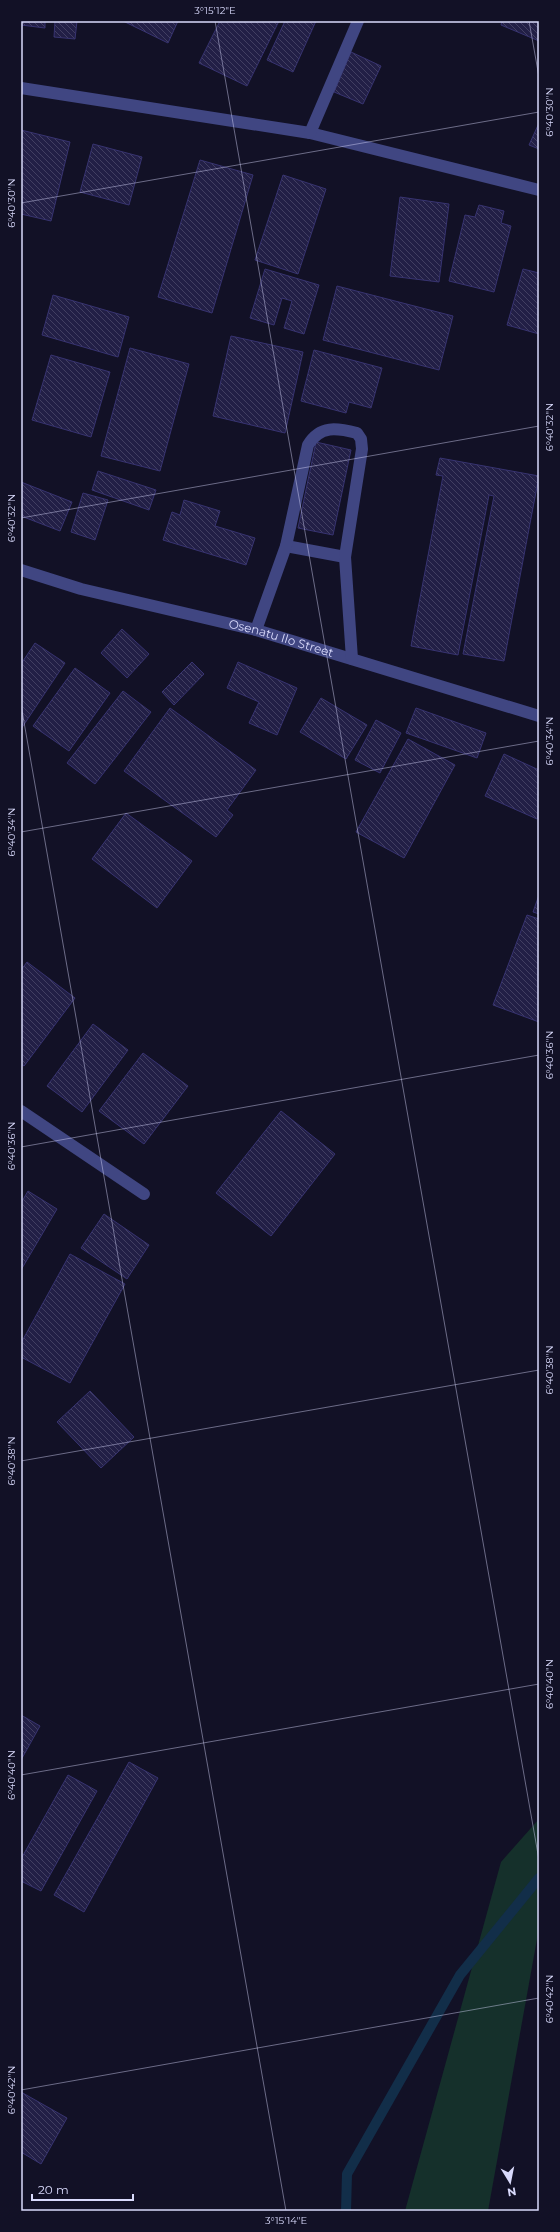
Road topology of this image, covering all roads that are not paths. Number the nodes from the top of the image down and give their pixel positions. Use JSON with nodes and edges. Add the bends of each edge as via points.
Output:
{"nodes":[{"id":1,"x":358,"y":21,"type":"edge"},
{"id":2,"x":21,"y":88,"type":"edge"},
{"id":3,"x":310,"y":133,"type":"junction"},
{"id":4,"x":539,"y":190,"type":"edge"},
{"id":5,"x":286,"y":546,"type":"junction"},
{"id":6,"x":345,"y":557,"type":"junction"},
{"id":7,"x":21,"y":570,"type":"edge"},
{"id":8,"x":256,"y":630,"type":"junction"},
{"id":9,"x":352,"y":659,"type":"junction"},
{"id":10,"x":539,"y":716,"type":"edge"},
{"id":11,"x":21,"y":1111,"type":"edge"},
{"id":12,"x":144,"y":1194,"type":"dead end"}],
"edges":[{"from":1,"to":3,"type":"street"},
{"from":2,"to":3,"type":"street"},
{"from":3,"to":4,"type":"street"},
{"from":5,"to":6,"type":"street"},
{"from":5,"to":6,"type":"street","via":[[308,445],[316,434],[324,430],[346,431],[360,436],[362,449]]},
{"from":5,"to":8,"type":"street"},
{"from":6,"to":9,"type":"street"},
{"from":7,"to":8,"type":"street","name":"Osenatu Ilo Street","via":[[81,589]]},
{"from":8,"to":9,"type":"street","name":"Osenatu Ilo Street"},
{"from":9,"to":10,"type":"street","name":"Osenatu Ilo Street"},
{"from":11,"to":12,"type":"street"}]}
